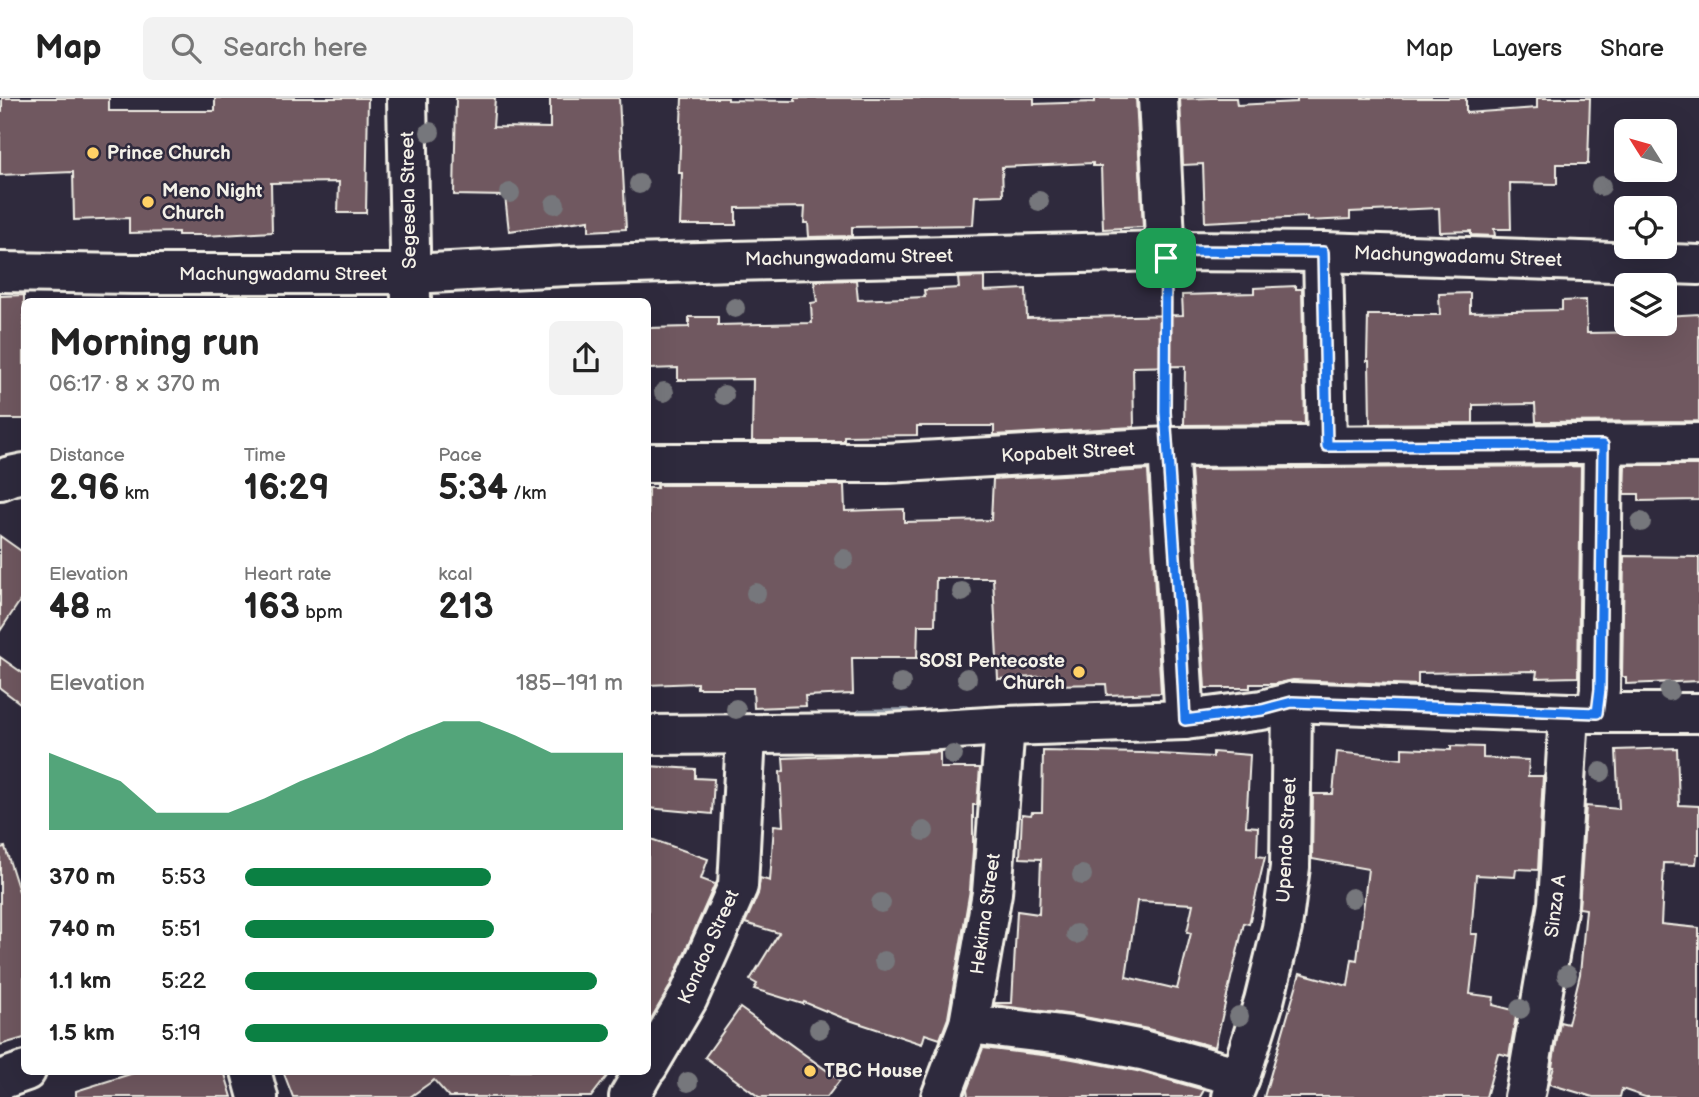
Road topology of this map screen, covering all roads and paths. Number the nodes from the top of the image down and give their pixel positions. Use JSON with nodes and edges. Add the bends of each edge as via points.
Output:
{"nodes":[{"id":1,"x":407,"y":98,"type":"edge"},
{"id":2,"x":1158,"y":98,"type":"edge"},
{"id":3,"x":1323,"y":252,"type":"junction"},
{"id":4,"x":1166,"y":255,"type":"junction"},
{"id":5,"x":1699,"y":265,"type":"edge"},
{"id":6,"x":0,"y":272,"type":"edge"},
{"id":7,"x":411,"y":288,"type":"edge"},
{"id":8,"x":1699,"y":443,"type":"edge"},
{"id":9,"x":1603,"y":445,"type":"junction"},
{"id":10,"x":1327,"y":446,"type":"junction"},
{"id":11,"x":1168,"y":447,"type":"junction"},
{"id":12,"x":651,"y":463,"type":"edge"},
{"id":13,"x":21,"y":473,"type":"edge"},
{"id":14,"x":0,"y":481,"type":"edge"},
{"id":15,"x":1292,"y":702,"type":"junction"},
{"id":16,"x":1583,"y":713,"type":"junction"},
{"id":17,"x":1699,"y":713,"type":"edge"},
{"id":18,"x":1185,"y":720,"type":"junction"},
{"id":19,"x":1005,"y":726,"type":"junction"},
{"id":20,"x":651,"y":735,"type":"edge"},
{"id":21,"x":746,"y":736,"type":"junction"},
{"id":22,"x":969,"y":1024,"type":"junction"},
{"id":23,"x":651,"y":1061,"type":"edge"},
{"id":24,"x":21,"y":1073,"type":"edge"},
{"id":25,"x":252,"y":1075,"type":"edge"},
{"id":26,"x":643,"y":1075,"type":"edge"},
{"id":27,"x":0,"y":1080,"type":"edge"},
{"id":28,"x":1236,"y":1087,"type":"edge"},
{"id":29,"x":1531,"y":1095,"type":"edge"},
{"id":30,"x":258,"y":1097,"type":"edge"},
{"id":31,"x":629,"y":1097,"type":"edge"},
{"id":32,"x":941,"y":1097,"type":"edge"}],
"edges":[{"from":1,"to":7,"type":"street","name":"Segesela Street"},
{"from":2,"to":4,"type":"street"},
{"from":3,"to":4,"type":"street","name":"Machungwadamu Street"},
{"from":3,"to":5,"type":"street","name":"Machungwadamu Street"},
{"from":3,"to":10,"type":"street"},
{"from":4,"to":7,"type":"street","name":"Machungwadamu Street","via":[[554,267]]},
{"from":4,"to":11,"type":"path"},
{"from":6,"to":7,"type":"street","name":"Machungwadamu Street"},
{"from":8,"to":9,"type":"street","name":"Kopabelt Street"},
{"from":9,"to":10,"type":"street","name":"Kopabelt Street"},
{"from":9,"to":16,"type":"street","name":"Sinza A","via":[[1600,689]]},
{"from":10,"to":11,"type":"street","name":"Kopabelt Street"},
{"from":11,"to":12,"type":"street","name":"Kopabelt Street","via":[[887,463]]},
{"from":11,"to":18,"type":"street"},
{"from":13,"to":14,"type":"street"},
{"from":15,"to":16,"type":"street"},
{"from":15,"to":18,"type":"street"},
{"from":15,"to":28,"type":"street","name":"Upendo Street","via":[[1290,867],[1282,928]]},
{"from":16,"to":17,"type":"street"},
{"from":16,"to":29,"type":"street","name":"Sinza A"},
{"from":18,"to":19,"type":"street"},
{"from":19,"to":21,"type":"street"},
{"from":19,"to":22,"type":"street","name":"Hekima Street","via":[[992,893]]},
{"from":20,"to":21,"type":"street"},
{"from":21,"to":23,"type":"street","name":"Kondoa Street","via":[[738,886],[688,998]]},
{"from":22,"to":28,"type":"street","via":[[1070,1035],[1142,1050]]},
{"from":22,"to":32,"type":"street","name":"Hekima Street"},
{"from":24,"to":27,"type":"street"},
{"from":25,"to":30,"type":"street"},
{"from":26,"to":31,"type":"street"}]}
